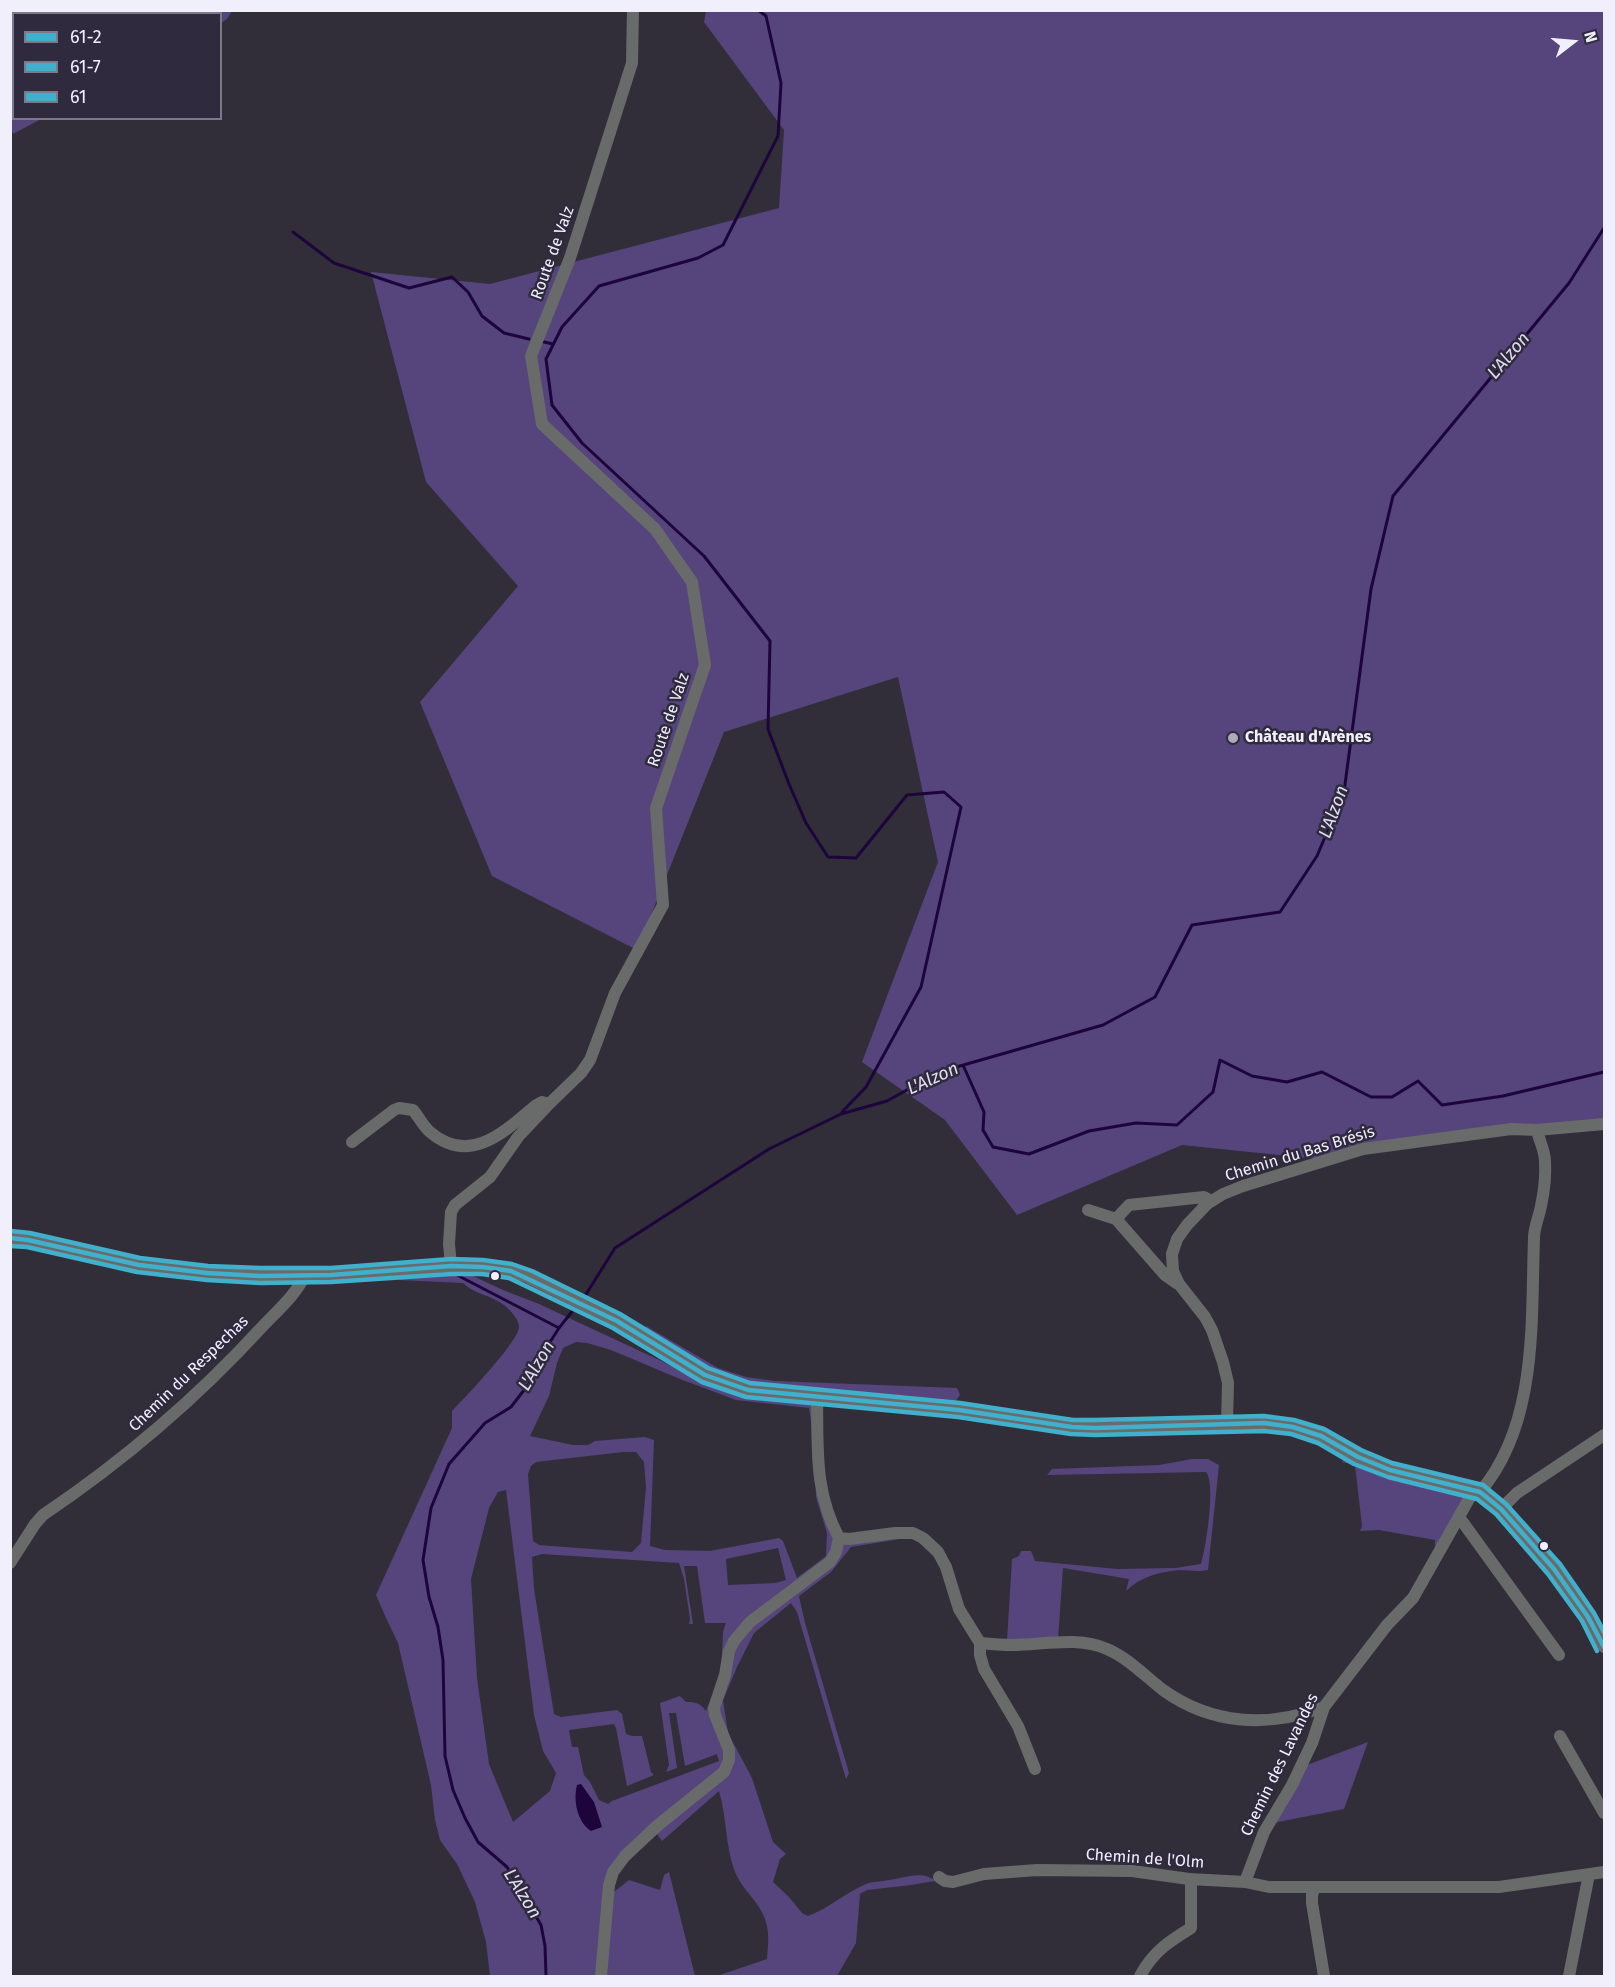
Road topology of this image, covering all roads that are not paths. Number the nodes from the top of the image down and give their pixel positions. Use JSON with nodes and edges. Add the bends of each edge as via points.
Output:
{"nodes":[{"id":1,"x":633,"y":10,"type":"edge"},
{"id":2,"x":549,"y":1104,"type":"junction"},
{"id":3,"x":1605,"y":1124,"type":"edge"},
{"id":4,"x":1537,"y":1130,"type":"junction"},
{"id":5,"x":352,"y":1142,"type":"dead end"},
{"id":6,"x":1212,"y":1201,"type":"junction"},
{"id":7,"x":1088,"y":1210,"type":"dead end"},
{"id":8,"x":1116,"y":1219,"type":"junction"},
{"id":9,"x":10,"y":1238,"type":"edge"},
{"id":10,"x":451,"y":1266,"type":"junction"},
{"id":11,"x":305,"y":1275,"type":"junction"},
{"id":12,"x":1179,"y":1284,"type":"junction"},
{"id":13,"x":817,"y":1398,"type":"junction"},
{"id":14,"x":1227,"y":1423,"type":"junction"},
{"id":15,"x":1605,"y":1435,"type":"edge"},
{"id":16,"x":1477,"y":1491,"type":"junction"},
{"id":17,"x":1501,"y":1509,"type":"junction"},
{"id":18,"x":1459,"y":1517,"type":"junction"},
{"id":19,"x":839,"y":1538,"type":"junction"},
{"id":20,"x":10,"y":1563,"type":"edge"},
{"id":21,"x":1602,"y":1632,"type":"edge"},
{"id":22,"x":980,"y":1643,"type":"junction"},
{"id":23,"x":1605,"y":1647,"type":"edge"},
{"id":24,"x":1558,"y":1655,"type":"dead end"},
{"id":25,"x":1324,"y":1707,"type":"junction"},
{"id":26,"x":1560,"y":1736,"type":"dead end"},
{"id":27,"x":1035,"y":1769,"type":"dead end"},
{"id":28,"x":1605,"y":1814,"type":"edge"},
{"id":29,"x":1605,"y":1872,"type":"edge"},
{"id":30,"x":1589,"y":1874,"type":"junction"},
{"id":31,"x":939,"y":1877,"type":"dead end"},
{"id":32,"x":1191,"y":1879,"type":"junction"},
{"id":33,"x":1245,"y":1882,"type":"junction"},
{"id":34,"x":1315,"y":1887,"type":"junction"},
{"id":35,"x":601,"y":1977,"type":"edge"},
{"id":36,"x":1140,"y":1977,"type":"edge"},
{"id":37,"x":1324,"y":1977,"type":"edge"},
{"id":38,"x":1569,"y":1977,"type":"edge"}],
"edges":[{"from":1,"to":2,"type":"street","name":"Route de Valz","via":[[632,63],[570,258],[531,356],[542,424],[655,529],[692,582],[705,665],[656,808],[663,905],[615,993],[590,1060],[572,1084]]},
{"from":2,"to":5,"type":"street","via":[[542,1102],[496,1137],[473,1147],[442,1140],[424,1126],[413,1110],[405,1108],[394,1110]]},
{"from":2,"to":10,"type":"street","name":"Route de Valz","via":[[518,1137],[490,1178],[455,1205],[449,1221]]},
{"from":3,"to":4,"type":"street","name":"Chemin du Bas Brésis"},
{"from":4,"to":6,"type":"street","name":"Chemin du Bas Brésis","via":[[1511,1129],[1364,1149],[1243,1186]]},
{"from":4,"to":16,"type":"street","name":"Chemin des Lavandes","via":[[1545,1158],[1545,1178],[1534,1234],[1534,1298],[1525,1389],[1508,1448],[1493,1476]]},
{"from":6,"to":8,"type":"street","via":[[1204,1197],[1129,1205]]},
{"from":6,"to":12,"type":"street","name":"Chemin du Bas Brésis","via":[[1177,1239],[1172,1254],[1173,1272]]},
{"from":7,"to":8,"type":"street"},
{"from":8,"to":12,"type":"street","name":"Chemin du Bas Brésis","via":[[1165,1275]]},
{"from":9,"to":11,"type":"street","via":[[173,1270]]},
{"from":10,"to":11,"type":"street"},
{"from":10,"to":13,"type":"street","via":[[492,1268],[529,1278],[617,1321],[705,1375],[747,1390]]},
{"from":11,"to":20,"type":"street","name":"Chemin du Respechas","via":[[238,1354],[188,1402],[141,1444],[44,1515]]},
{"from":12,"to":14,"type":"street","name":"Chemin du Bas Brésis","via":[[1212,1330],[1228,1383]]},
{"from":13,"to":14,"type":"street","via":[[959,1410],[1072,1427]]},
{"from":13,"to":19,"type":"street","via":[[819,1481]]},
{"from":14,"to":16,"type":"street","via":[[1293,1427],[1321,1436],[1389,1470]]},
{"from":15,"to":17,"type":"street","via":[[1517,1493]]},
{"from":16,"to":17,"type":"street"},
{"from":16,"to":18,"type":"street","name":"Chemin des Lavandes"},
{"from":17,"to":21,"type":"street"},
{"from":18,"to":24,"type":"street"},
{"from":18,"to":25,"type":"street","name":"Chemin des Lavandes","via":[[1413,1598],[1387,1625]]},
{"from":19,"to":22,"type":"street","via":[[904,1532],[933,1545],[942,1559],[959,1609]]},
{"from":19,"to":35,"type":"street","via":[[830,1562],[750,1622],[734,1641],[714,1708],[729,1760],[724,1772],[657,1826],[613,1872]]},
{"from":21,"to":23,"type":"street"},
{"from":22,"to":25,"type":"street","via":[[1081,1643],[1107,1649],[1175,1699],[1226,1719],[1268,1720]]},
{"from":22,"to":27,"type":"street","via":[[984,1669],[1018,1726]]},
{"from":25,"to":33,"type":"street","name":"Chemin des Lavandes","via":[[1312,1743],[1264,1832]]},
{"from":26,"to":28,"type":"street"},
{"from":29,"to":30,"type":"street","name":"Chemin de l'Olm"},
{"from":30,"to":34,"type":"street","name":"Chemin de l'Olm","via":[[1499,1887]]},
{"from":30,"to":38,"type":"street"},
{"from":31,"to":32,"type":"street","name":"Chemin de l'Olm","via":[[953,1882],[984,1874],[1037,1870],[1132,1871]]},
{"from":32,"to":33,"type":"street","name":"Chemin de l'Olm"},
{"from":32,"to":36,"type":"street","via":[[1191,1928],[1164,1945]]},
{"from":33,"to":34,"type":"street","name":"Chemin de l'Olm"},
{"from":34,"to":37,"type":"street","via":[[1312,1903]]}]}
